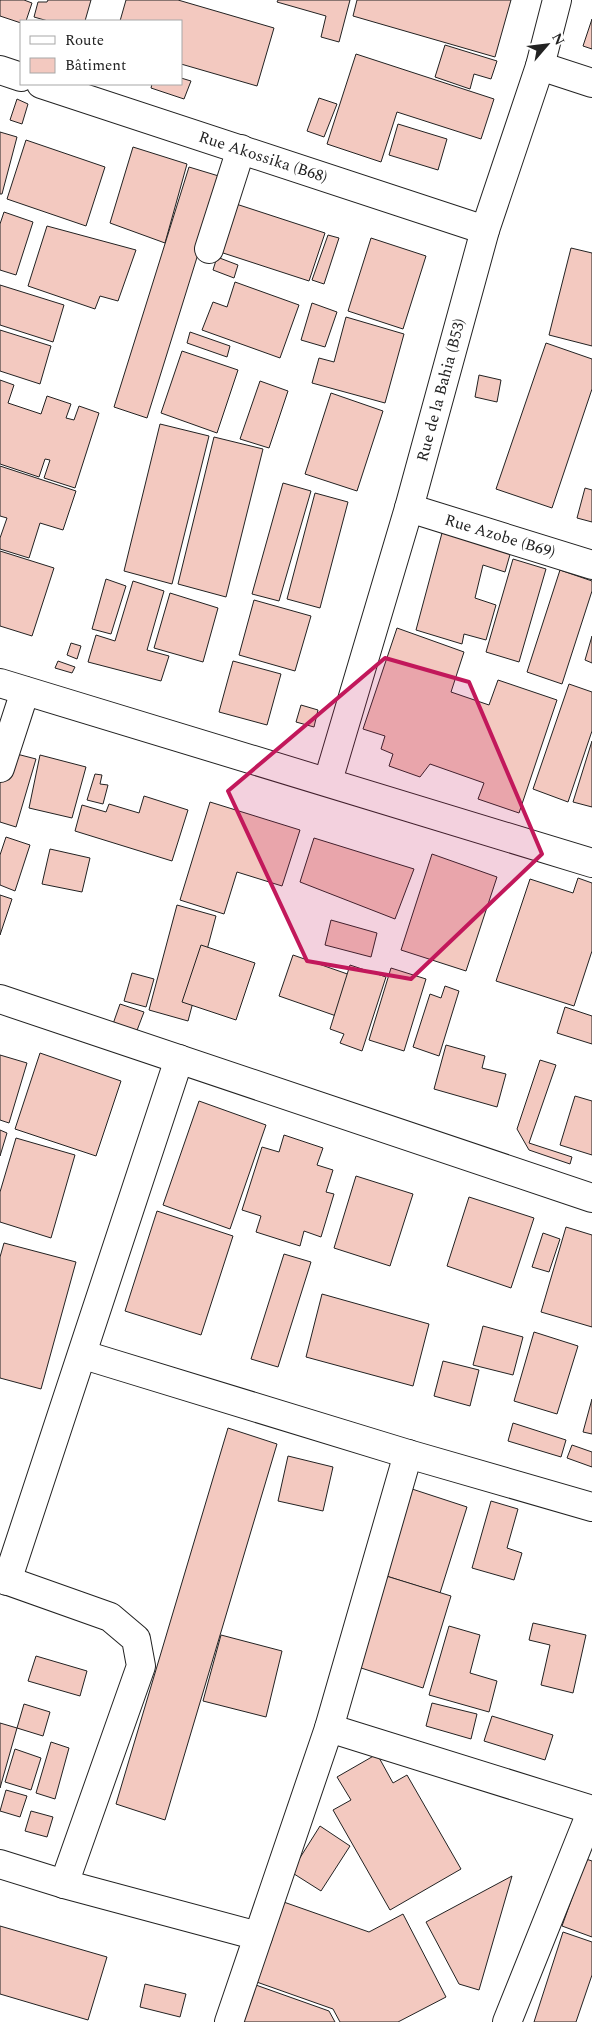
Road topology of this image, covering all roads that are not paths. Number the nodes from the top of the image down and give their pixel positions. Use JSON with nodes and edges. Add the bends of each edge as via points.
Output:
{"nodes":[{"id":1,"x":557,"y":0,"type":"edge"},
{"id":2,"x":540,"y":66,"type":"junction"},
{"id":3,"x":0,"y":70,"type":"edge"},
{"id":4,"x":20,"y":77,"type":"edge"},
{"id":5,"x":592,"y":83,"type":"edge"},
{"id":6,"x":44,"y":85,"type":"edge"},
{"id":7,"x":241,"y":149,"type":"junction"},
{"id":8,"x":485,"y":230,"type":"junction"},
{"id":9,"x":209,"y":248,"type":"dead end"},
{"id":10,"x":408,"y":508,"type":"junction"},
{"id":11,"x":592,"y":564,"type":"edge"},
{"id":12,"x":12,"y":687,"type":"edge"},
{"id":13,"x":0,"y":768,"type":"edge"},
{"id":14,"x":328,"y":781,"type":"junction"},
{"id":15,"x":592,"y":863,"type":"edge"},
{"id":16,"x":0,"y":999,"type":"edge"},
{"id":17,"x":179,"y":1059,"type":"junction"},
{"id":18,"x":592,"y":1198,"type":"edge"},
{"id":19,"x":84,"y":1355,"type":"junction"},
{"id":20,"x":408,"y":1454,"type":"junction"},
{"id":21,"x":592,"y":1507,"type":"edge"},
{"id":22,"x":4,"y":1579,"type":"edge"},
{"id":23,"x":329,"y":1728,"type":"junction"},
{"id":24,"x":592,"y":1810,"type":"edge"},
{"id":25,"x":0,"y":1864,"type":"edge"},
{"id":26,"x":64,"y":1884,"type":"junction"},
{"id":27,"x":258,"y":1936,"type":"junction"},
{"id":28,"x":229,"y":2022,"type":"edge"},
{"id":29,"x":507,"y":2022,"type":"edge"}],
"edges":[{"from":1,"to":2,"type":"street","name":"Rue de la Bahia (B53)"},
{"from":2,"to":5,"type":"street"},
{"from":2,"to":8,"type":"street","name":"Rue de la Bahia (B53)"},
{"from":3,"to":4,"type":"street"},
{"from":6,"to":7,"type":"street","name":"Rue Akossika (B68)"},
{"from":7,"to":8,"type":"street","name":"Rue Akossika (B68)"},
{"from":7,"to":9,"type":"street"},
{"from":8,"to":10,"type":"street","name":"Rue de la Bahia (B53)"},
{"from":10,"to":11,"type":"street","name":"Rue Azobe (B69)"},
{"from":10,"to":14,"type":"street","name":"Rue de la Bahia (B53)"},
{"from":12,"to":13,"type":"street"},
{"from":12,"to":14,"type":"street"},
{"from":14,"to":15,"type":"street"},
{"from":16,"to":17,"type":"street"},
{"from":17,"to":18,"type":"street"},
{"from":17,"to":19,"type":"street"},
{"from":19,"to":20,"type":"street"},
{"from":19,"to":22,"type":"street"},
{"from":20,"to":21,"type":"street"},
{"from":20,"to":23,"type":"street"},
{"from":22,"to":26,"type":"street","via":[[110,1617],[136,1639],[142,1666]]},
{"from":23,"to":24,"type":"street"},
{"from":23,"to":27,"type":"street"},
{"from":24,"to":29,"type":"street"},
{"from":25,"to":26,"type":"street"},
{"from":26,"to":27,"type":"street"},
{"from":27,"to":28,"type":"street"}]}
